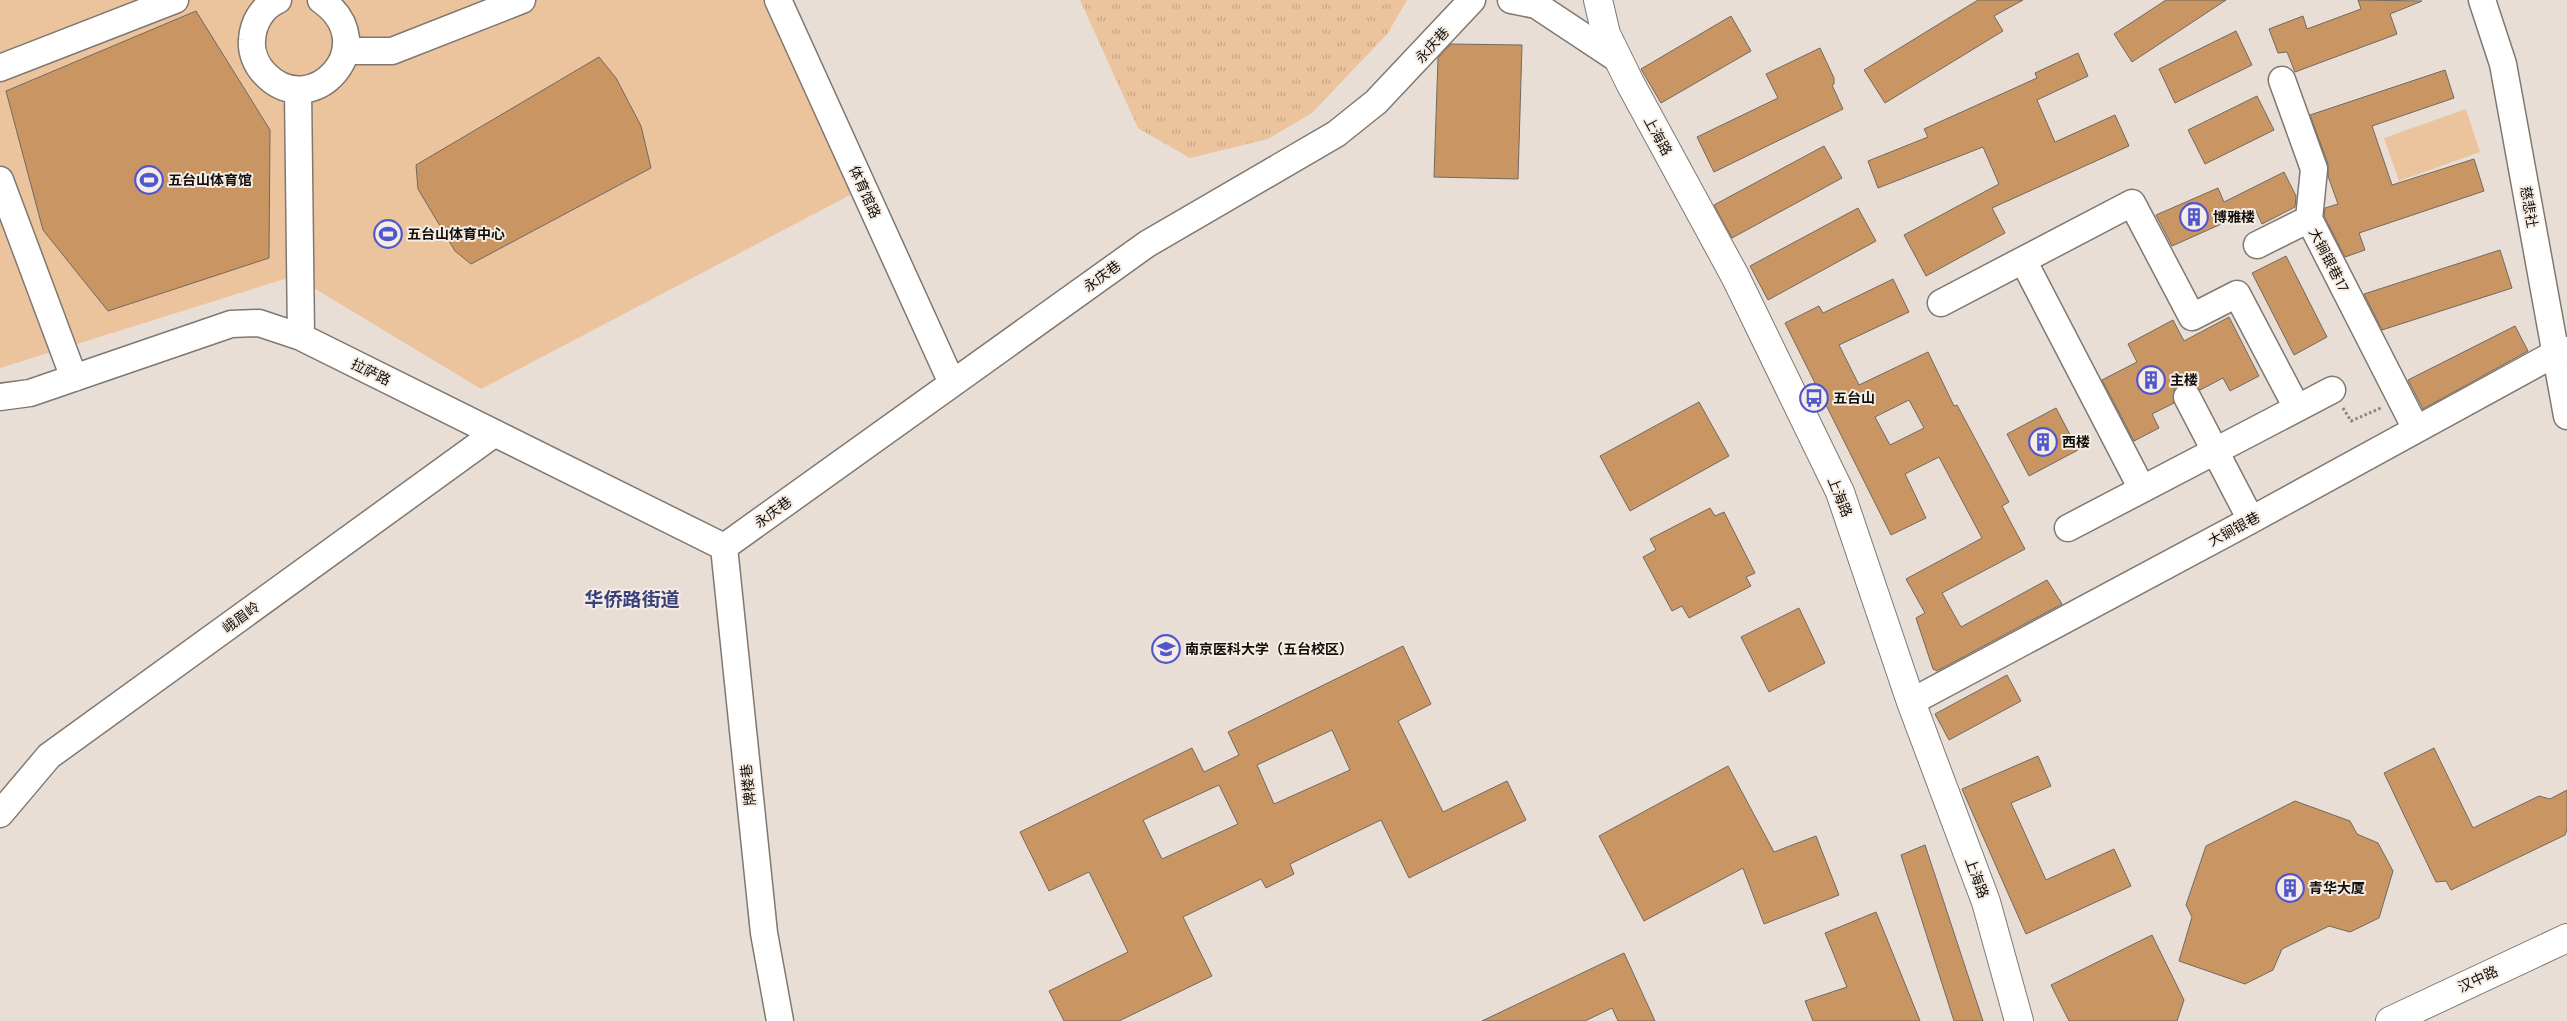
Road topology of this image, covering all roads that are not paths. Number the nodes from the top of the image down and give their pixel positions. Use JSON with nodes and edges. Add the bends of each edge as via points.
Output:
{"nodes":[{"id":1,"x":175,"y":0,"type":"edge"},
{"id":2,"x":321,"y":0,"type":"edge"},
{"id":3,"x":522,"y":0,"type":"edge"},
{"id":4,"x":778,"y":0,"type":"edge"},
{"id":5,"x":1472,"y":0,"type":"edge"},
{"id":6,"x":1511,"y":0,"type":"edge"},
{"id":7,"x":1598,"y":0,"type":"edge"},
{"id":8,"x":2482,"y":0,"type":"edge"},
{"id":9,"x":264,"y":5,"type":"edge"},
{"id":10,"x":346,"y":51,"type":"junction"},
{"id":11,"x":1619,"y":60,"type":"junction"},
{"id":12,"x":0,"y":68,"type":"edge"},
{"id":13,"x":2282,"y":80,"type":"dead end"},
{"id":14,"x":298,"y":90,"type":"junction"},
{"id":15,"x":0,"y":180,"type":"edge"},
{"id":16,"x":2309,"y":220,"type":"junction"},
{"id":17,"x":2257,"y":245,"type":"dead end"},
{"id":18,"x":2023,"y":260,"type":"junction"},
{"id":19,"x":1941,"y":303,"type":"dead end"},
{"id":20,"x":301,"y":337,"type":"junction"},
{"id":21,"x":2561,"y":351,"type":"edge"},
{"id":22,"x":74,"y":378,"type":"junction"},
{"id":23,"x":952,"y":383,"type":"junction"},
{"id":24,"x":2332,"y":390,"type":"road end"},
{"id":25,"x":2187,"y":396,"type":"dead end"},
{"id":26,"x":0,"y":397,"type":"edge"},
{"id":27,"x":2297,"y":408,"type":"junction"},
{"id":28,"x":2567,"y":416,"type":"edge"},
{"id":29,"x":2416,"y":429,"type":"junction"},
{"id":30,"x":495,"y":433,"type":"junction"},
{"id":31,"x":2215,"y":451,"type":"junction"},
{"id":32,"x":2142,"y":489,"type":"junction"},
{"id":33,"x":2251,"y":520,"type":"junction"},
{"id":34,"x":2068,"y":528,"type":"dead end"},
{"id":35,"x":724,"y":547,"type":"junction"},
{"id":36,"x":1911,"y":702,"type":"junction"},
{"id":37,"x":0,"y":814,"type":"edge"},
{"id":38,"x":2567,"y":938,"type":"edge"},
{"id":39,"x":780,"y":1021,"type":"edge"},
{"id":40,"x":2019,"y":1021,"type":"edge"},
{"id":41,"x":2390,"y":1021,"type":"edge"}],
"edges":[{"from":1,"to":12,"type":"street"},
{"from":2,"to":10,"type":"street","via":[[342,21],[347,36]]},
{"from":3,"to":10,"type":"street","via":[[392,51]]},
{"from":4,"to":23,"type":"street","name":"体育馆路"},
{"from":5,"to":23,"type":"street","name":"永庆巷","via":[[1376,102],[1336,134],[1147,244]]},
{"from":6,"to":11,"type":"street","via":[[1536,5]]},
{"from":7,"to":11,"type":"main road","name":"上海路","via":[[1606,34]]},
{"from":8,"to":21,"type":"street","name":"慈悲社","via":[[2503,64]]},
{"from":9,"to":14,"type":"street","via":[[254,27],[253,56],[270,80]]},
{"from":10,"to":14,"type":"street","via":[[328,80]]},
{"from":11,"to":36,"type":"main road","name":"上海路","via":[[1735,276],[1840,492]]},
{"from":13,"to":16,"type":"street","name":"大锏银巷17","via":[[2314,169]]},
{"from":14,"to":20,"type":"street"},
{"from":15,"to":22,"type":"street"},
{"from":16,"to":17,"type":"street"},
{"from":16,"to":29,"type":"street","name":"大锏银巷17"},
{"from":18,"to":19,"type":"street"},
{"from":18,"to":27,"type":"street","via":[[2132,203],[2192,317],[2237,294]]},
{"from":18,"to":32,"type":"street"},
{"from":20,"to":22,"type":"street","name":"拉萨路","via":[[259,323],[231,324]]},
{"from":20,"to":30,"type":"street","name":"拉萨路"},
{"from":21,"to":28,"type":"street","name":"慈悲社"},
{"from":21,"to":29,"type":"street","name":"大锏银巷"},
{"from":22,"to":26,"type":"street","name":"拉萨路","via":[[30,393]]},
{"from":23,"to":35,"type":"street","name":"永庆巷"},
{"from":24,"to":27,"type":"street"},
{"from":25,"to":31,"type":"street"},
{"from":27,"to":31,"type":"street"},
{"from":29,"to":33,"type":"street","name":"大锏银巷"},
{"from":30,"to":35,"type":"street","name":"拉萨路"},
{"from":30,"to":37,"type":"street","name":"峨眉岭","via":[[49,756]]},
{"from":31,"to":32,"type":"street"},
{"from":31,"to":33,"type":"street"},
{"from":32,"to":34,"type":"street"},
{"from":33,"to":36,"type":"street","name":"大锏银巷"},
{"from":35,"to":39,"type":"street","name":"牌楼巷","via":[[764,933]]},
{"from":36,"to":40,"type":"main road","name":"上海路","via":[[1986,902]]},
{"from":38,"to":41,"type":"main road","name":"汉中路"}]}
